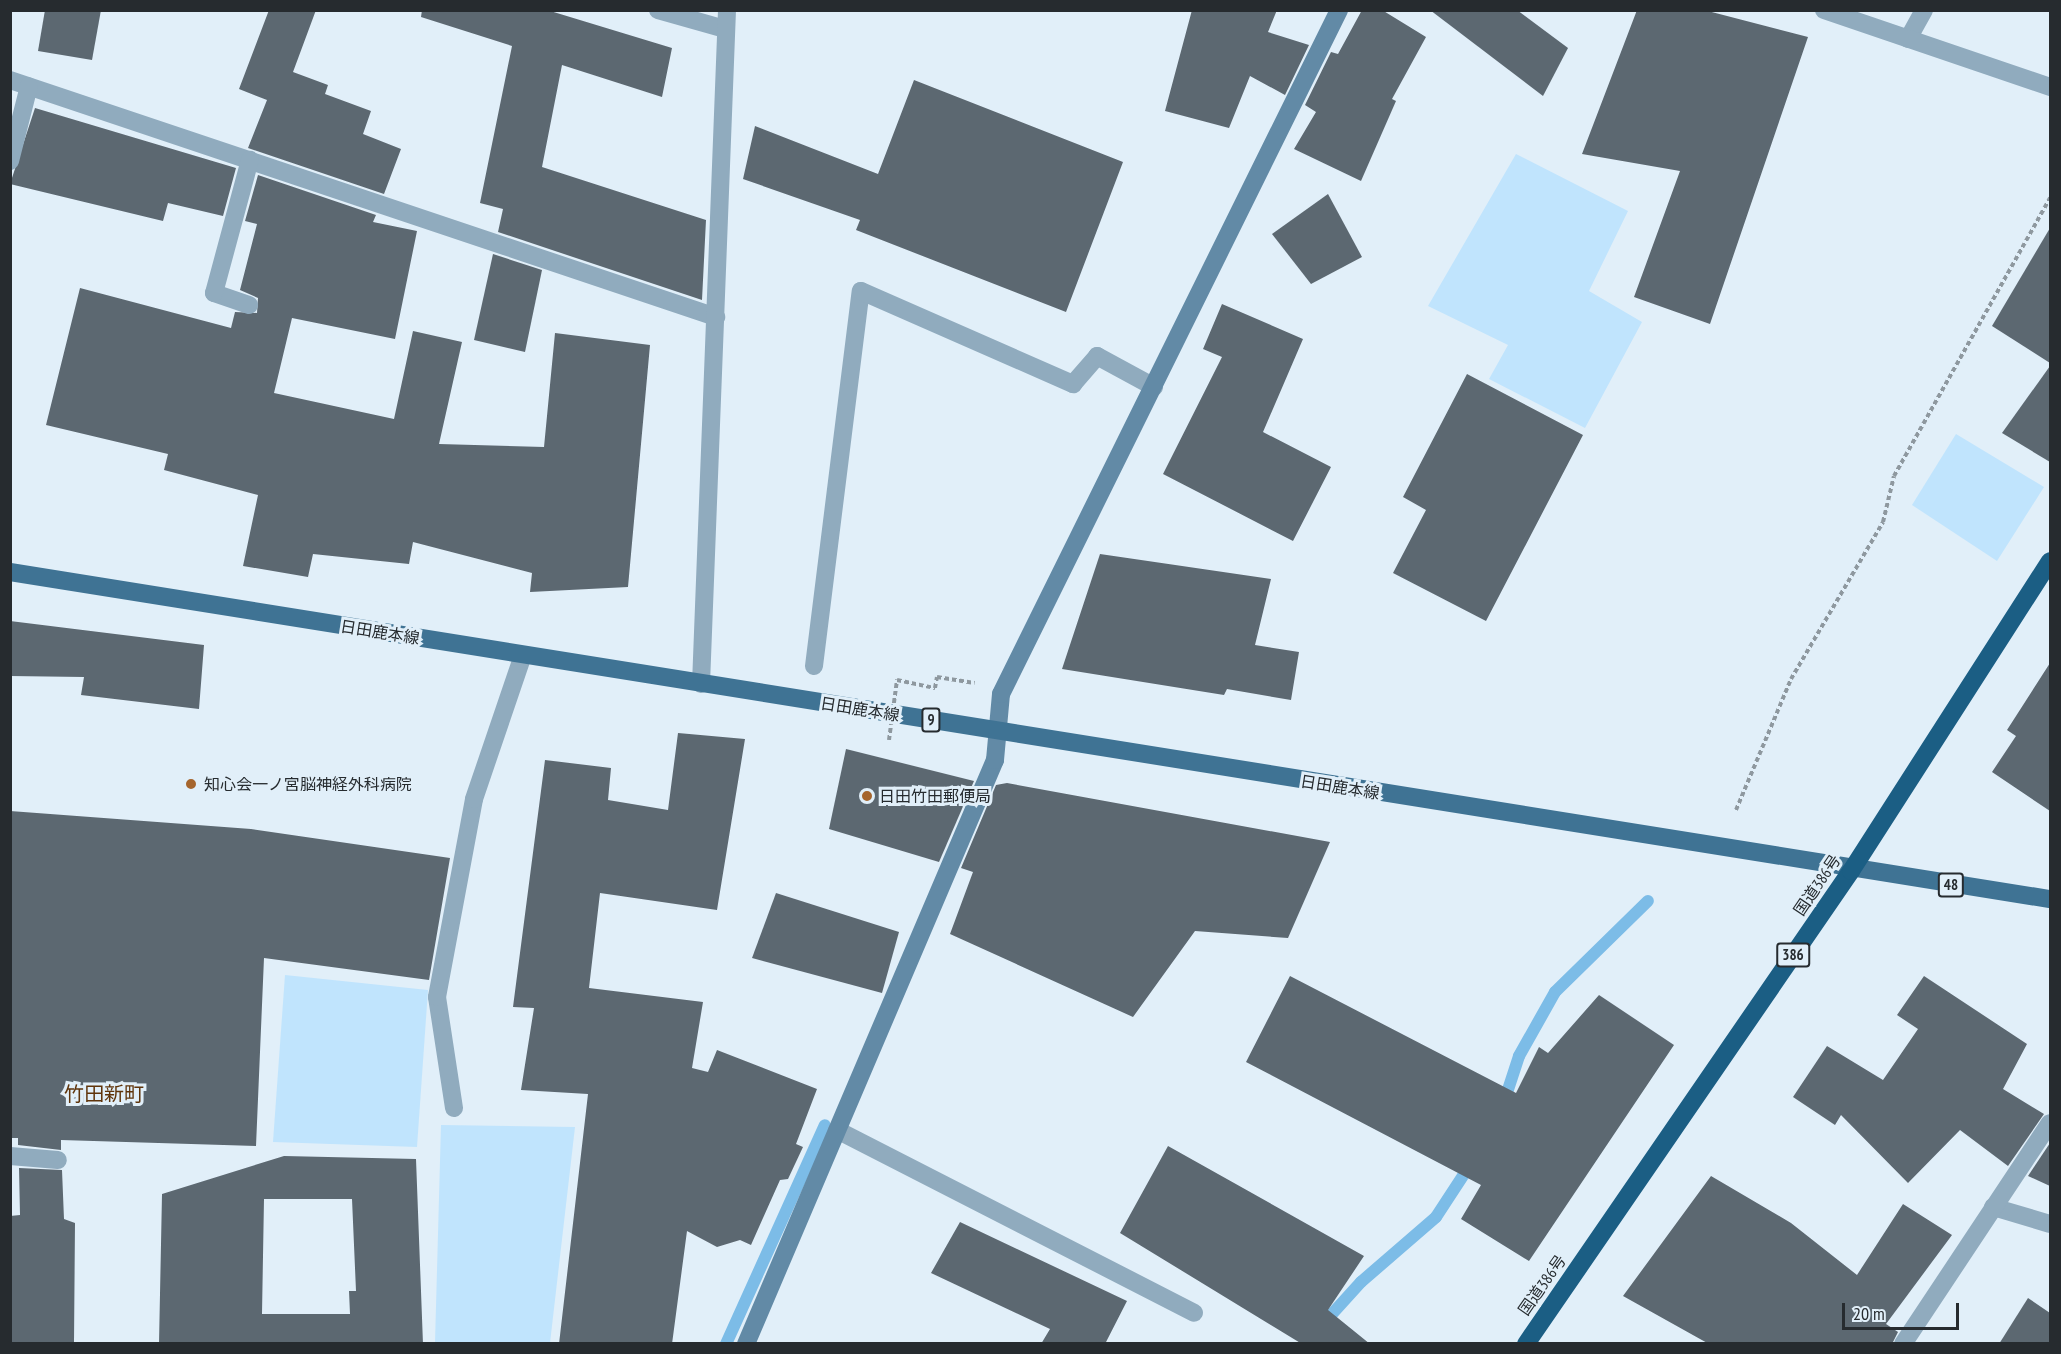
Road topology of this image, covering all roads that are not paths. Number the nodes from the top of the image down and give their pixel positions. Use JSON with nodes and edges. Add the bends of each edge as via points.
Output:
{"nodes":[{"id":1,"x":658,"y":10,"type":"edge"},
{"id":2,"x":1339,"y":10,"type":"edge"},
{"id":3,"x":1824,"y":10,"type":"edge"},
{"id":4,"x":1924,"y":10,"type":"edge"},
{"id":5,"x":726,"y":20,"type":"edge"},
{"id":6,"x":1908,"y":39,"type":"junction"},
{"id":7,"x":10,"y":80,"type":"edge"},
{"id":8,"x":29,"y":86,"type":"junction"},
{"id":9,"x":2050,"y":87,"type":"edge"},
{"id":10,"x":250,"y":160,"type":"junction"},
{"id":11,"x":10,"y":161,"type":"edge"},
{"id":12,"x":249,"y":305,"type":"dead end"},
{"id":13,"x":716,"y":317,"type":"junction"},
{"id":14,"x":1154,"y":387,"type":"junction"},
{"id":15,"x":2050,"y":561,"type":"edge"},
{"id":16,"x":10,"y":572,"type":"edge"},
{"id":17,"x":522,"y":655,"type":"junction"},
{"id":18,"x":814,"y":666,"type":"dead end"},
{"id":19,"x":701,"y":684,"type":"junction"},
{"id":20,"x":998,"y":731,"type":"junction"},
{"id":21,"x":1851,"y":871,"type":"junction"},
{"id":22,"x":2050,"y":899,"type":"edge"},
{"id":23,"x":454,"y":1108,"type":"dead end"},
{"id":24,"x":2050,"y":1123,"type":"edge"},
{"id":25,"x":837,"y":1130,"type":"junction"},
{"id":26,"x":10,"y":1156,"type":"edge"},
{"id":27,"x":58,"y":1160,"type":"dead end"},
{"id":28,"x":1993,"y":1207,"type":"junction"},
{"id":29,"x":2050,"y":1224,"type":"edge"},
{"id":30,"x":1194,"y":1313,"type":"dead end"},
{"id":31,"x":1528,"y":1343,"type":"edge"},
{"id":32,"x":746,"y":1344,"type":"edge"},
{"id":33,"x":1904,"y":1344,"type":"edge"}],
"edges":[{"from":1,"to":5,"type":"street"},
{"from":2,"to":14,"type":"street"},
{"from":3,"to":6,"type":"street"},
{"from":4,"to":6,"type":"street"},
{"from":5,"to":13,"type":"street"},
{"from":6,"to":9,"type":"street"},
{"from":7,"to":8,"type":"street"},
{"from":8,"to":10,"type":"street"},
{"from":8,"to":11,"type":"street"},
{"from":10,"to":12,"type":"street","via":[[214,293]]},
{"from":10,"to":13,"type":"street"},
{"from":13,"to":19,"type":"street"},
{"from":14,"to":18,"type":"street","via":[[1097,356],[1073,384],[861,291]]},
{"from":14,"to":20,"type":"street","via":[[1001,694]]},
{"from":15,"to":21,"type":"highway","name":"国道386号","number":"386"},
{"from":16,"to":17,"type":"main road","name":"日田鹿本線","number":"9"},
{"from":17,"to":19,"type":"main road","name":"日田鹿本線","number":"9"},
{"from":17,"to":23,"type":"street","via":[[474,799],[437,997]]},
{"from":19,"to":20,"type":"main road","name":"日田鹿本線","number":"9"},
{"from":20,"to":21,"type":"main road","name":"日田鹿本線","number":"9"},
{"from":20,"to":25,"type":"street","via":[[995,760]]},
{"from":21,"to":22,"type":"main road","number":"48"},
{"from":21,"to":31,"type":"highway","name":"国道386号","number":"386"},
{"from":24,"to":28,"type":"street"},
{"from":25,"to":30,"type":"street"},
{"from":25,"to":32,"type":"street"},
{"from":26,"to":27,"type":"street"},
{"from":28,"to":29,"type":"street"},
{"from":28,"to":33,"type":"street"}]}
